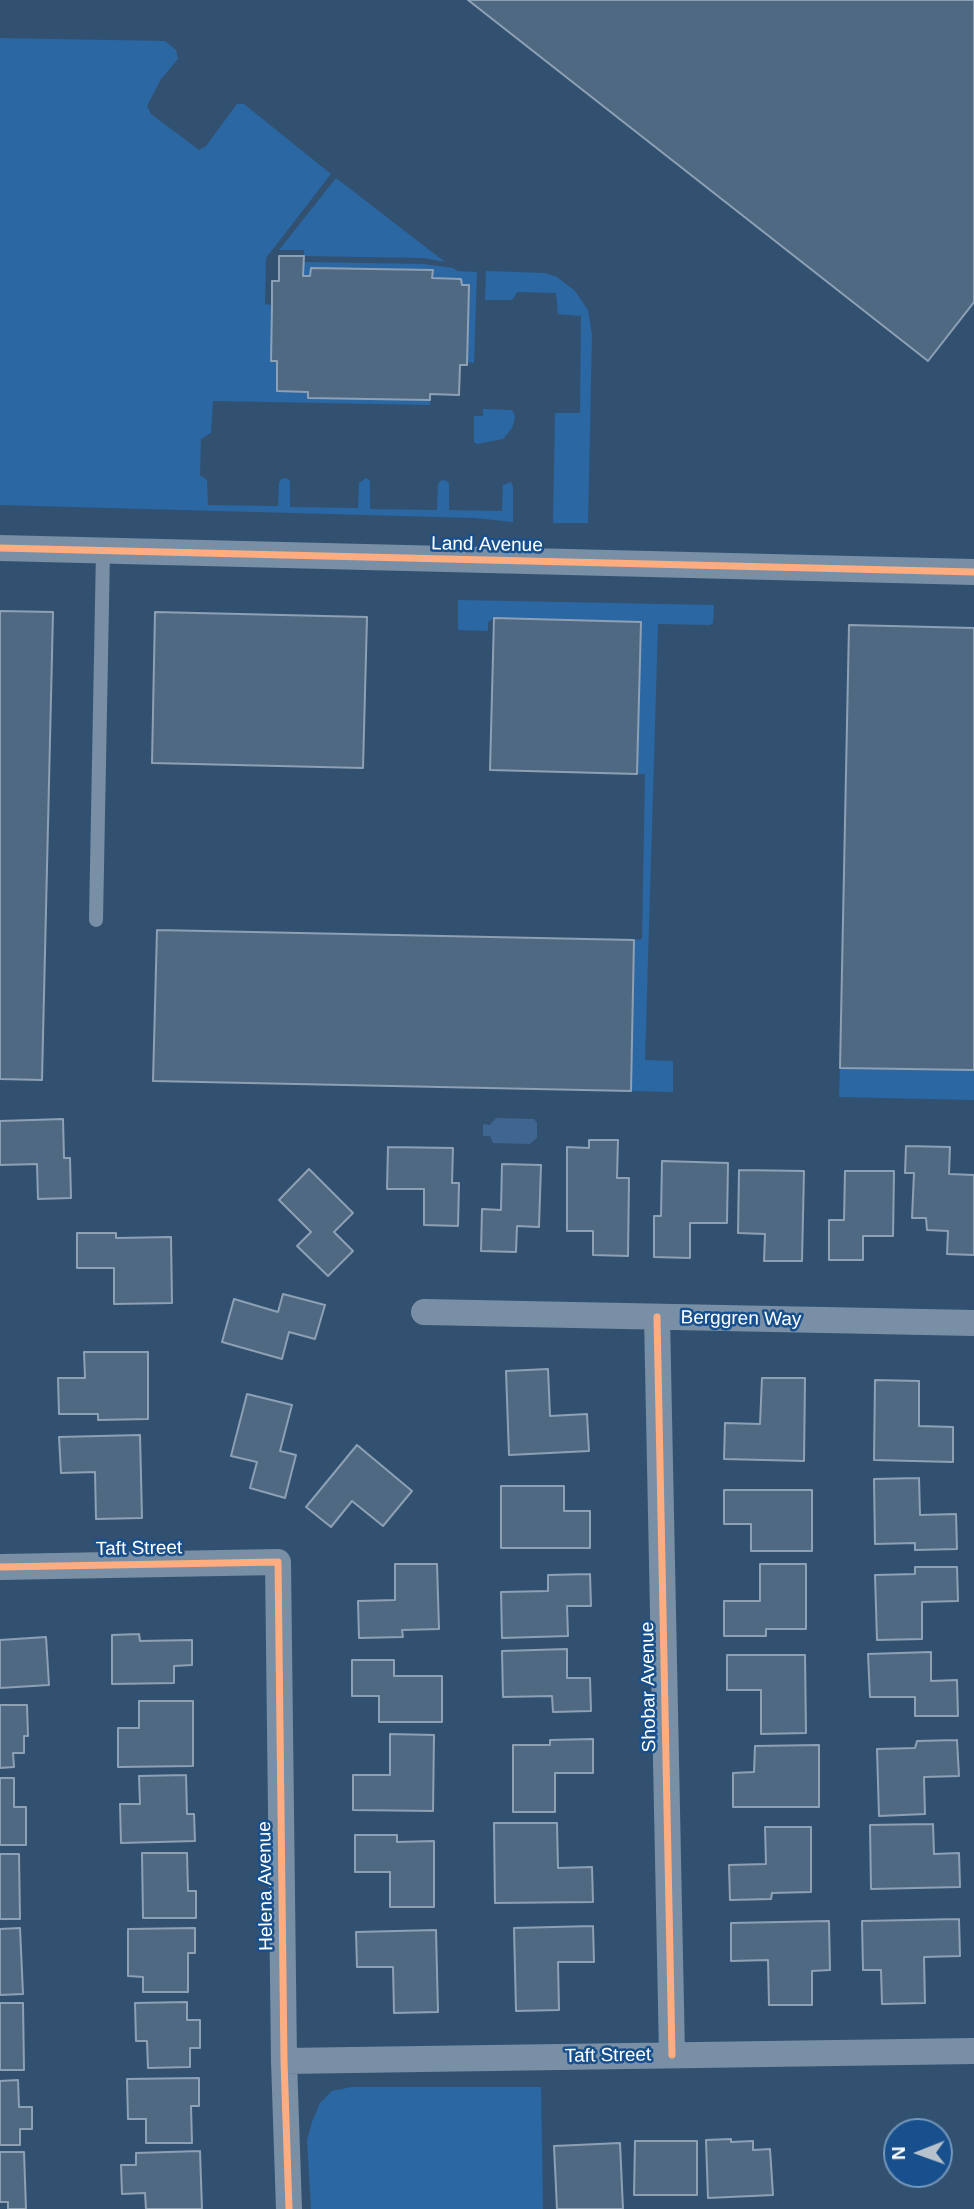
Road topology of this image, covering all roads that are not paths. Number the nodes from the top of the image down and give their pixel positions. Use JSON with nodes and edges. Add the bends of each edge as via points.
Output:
{"nodes":[{"id":1,"x":0,"y":548,"type":"edge"},
{"id":2,"x":103,"y":551,"type":"junction"},
{"id":3,"x":974,"y":572,"type":"edge"},
{"id":4,"x":96,"y":920,"type":"dead end"},
{"id":5,"x":424,"y":1312,"type":"dead end"},
{"id":6,"x":657,"y":1317,"type":"junction"},
{"id":7,"x":974,"y":1323,"type":"edge"},
{"id":8,"x":278,"y":1562,"type":"joint"},
{"id":9,"x":0,"y":1567,"type":"edge"},
{"id":10,"x":974,"y":2051,"type":"edge"},
{"id":11,"x":672,"y":2055,"type":"junction"},
{"id":12,"x":284,"y":2061,"type":"junction"},
{"id":13,"x":289,"y":2209,"type":"edge"}],
"edges":[{"from":1,"to":2,"type":"street","name":"Land Avenue"},
{"from":2,"to":3,"type":"street","name":"Land Avenue"},
{"from":2,"to":4,"type":"lane"},
{"from":5,"to":6,"type":"street","name":"Berggren Way"},
{"from":6,"to":7,"type":"street","name":"Berggren Way"},
{"from":6,"to":11,"type":"street","name":"Shobar Avenue"},
{"from":8,"to":9,"type":"street","name":"Taft Street"},
{"from":8,"to":12,"type":"street","name":"Helena Avenue"},
{"from":10,"to":11,"type":"street","name":"Taft Street"},
{"from":11,"to":12,"type":"street","name":"Taft Street"},
{"from":12,"to":13,"type":"street","name":"Helena Avenue"}]}
